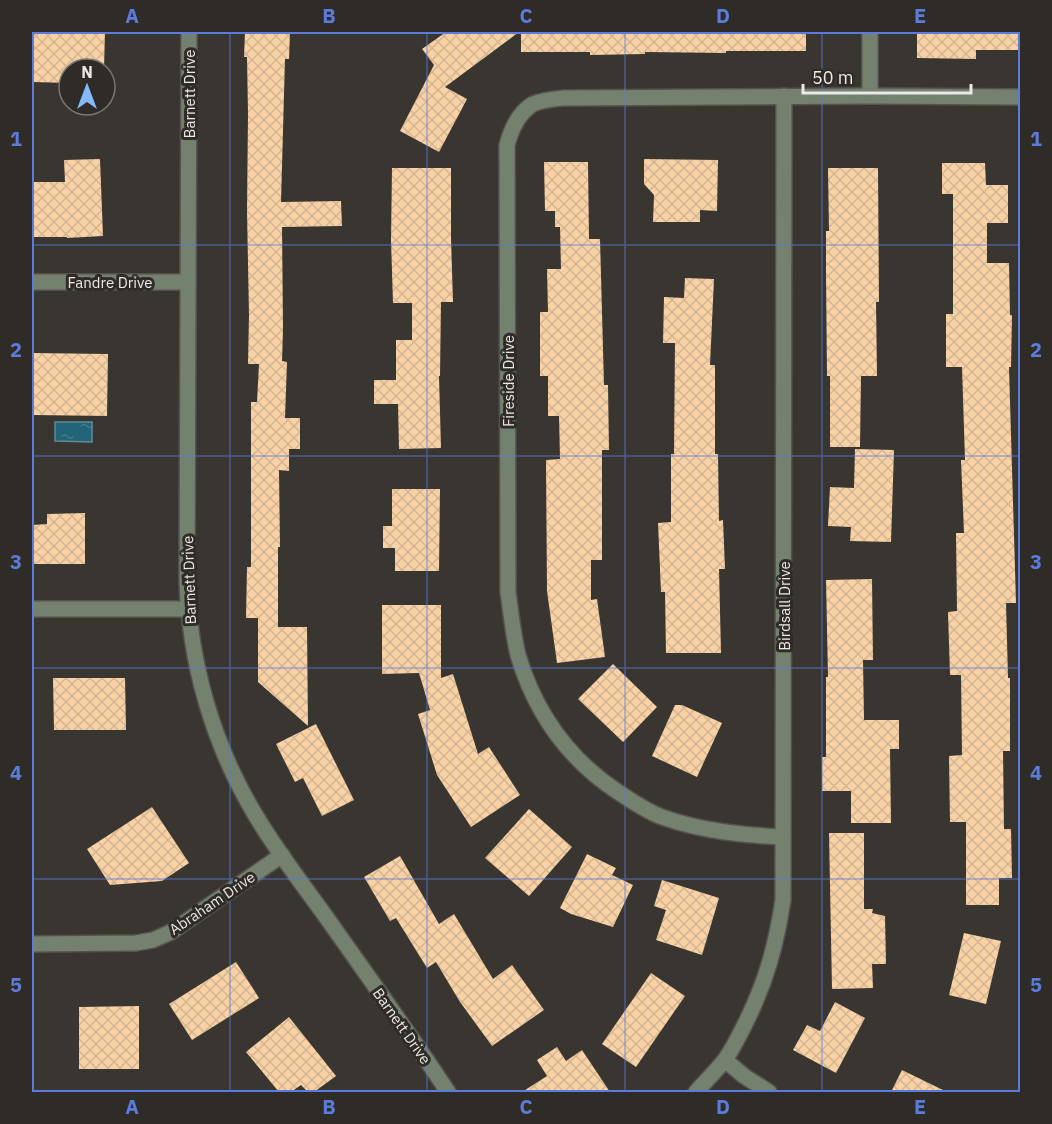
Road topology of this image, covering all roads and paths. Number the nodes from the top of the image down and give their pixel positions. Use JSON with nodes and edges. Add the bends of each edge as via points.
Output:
{"nodes":[{"id":1,"x":189,"y":32,"type":"edge"},
{"id":2,"x":870,"y":32,"type":"edge"},
{"id":3,"x":784,"y":96,"type":"junction"},
{"id":4,"x":870,"y":96,"type":"junction"},
{"id":5,"x":1020,"y":97,"type":"edge"},
{"id":6,"x":32,"y":282,"type":"edge"},
{"id":7,"x":188,"y":282,"type":"junction"},
{"id":8,"x":32,"y":609,"type":"edge"},
{"id":9,"x":188,"y":609,"type":"junction"},
{"id":10,"x":783,"y":837,"type":"junction"},
{"id":11,"x":282,"y":855,"type":"junction"},
{"id":12,"x":32,"y":944,"type":"edge"},
{"id":13,"x":725,"y":1060,"type":"junction"},
{"id":14,"x":448,"y":1092,"type":"edge"},
{"id":15,"x":696,"y":1092,"type":"edge"},
{"id":16,"x":769,"y":1092,"type":"edge"}],
"edges":[{"from":1,"to":7,"type":"street","name":"Barnett Drive"},
{"from":2,"to":4,"type":"street"},
{"from":3,"to":4,"type":"street","name":"Fireside Drive"},
{"from":3,"to":10,"type":"street","name":"Birdsall Drive"},
{"from":3,"to":10,"type":"street","name":"Fireside Drive","via":[[548,100],[522,114],[511,129],[507,145],[508,591],[518,654],[528,684],[540,710],[579,762],[630,800],[660,817],[690,826]]},
{"from":4,"to":5,"type":"street","name":"Fireside Drive"},
{"from":6,"to":7,"type":"street","name":"Fandre Drive"},
{"from":7,"to":9,"type":"street","name":"Barnett Drive"},
{"from":8,"to":9,"type":"street"},
{"from":9,"to":11,"type":"street","name":"Barnett Drive","via":[[198,671],[220,743],[255,816]]},
{"from":10,"to":13,"type":"street","name":"Birdsall Drive","via":[[783,900],[770,966]]},
{"from":11,"to":12,"type":"street","name":"Abraham Drive","via":[[171,932],[153,940]]},
{"from":11,"to":14,"type":"street","name":"Barnett Drive"},
{"from":13,"to":15,"type":"street","name":"Birdsall Drive"},
{"from":13,"to":16,"type":"street"}]}
